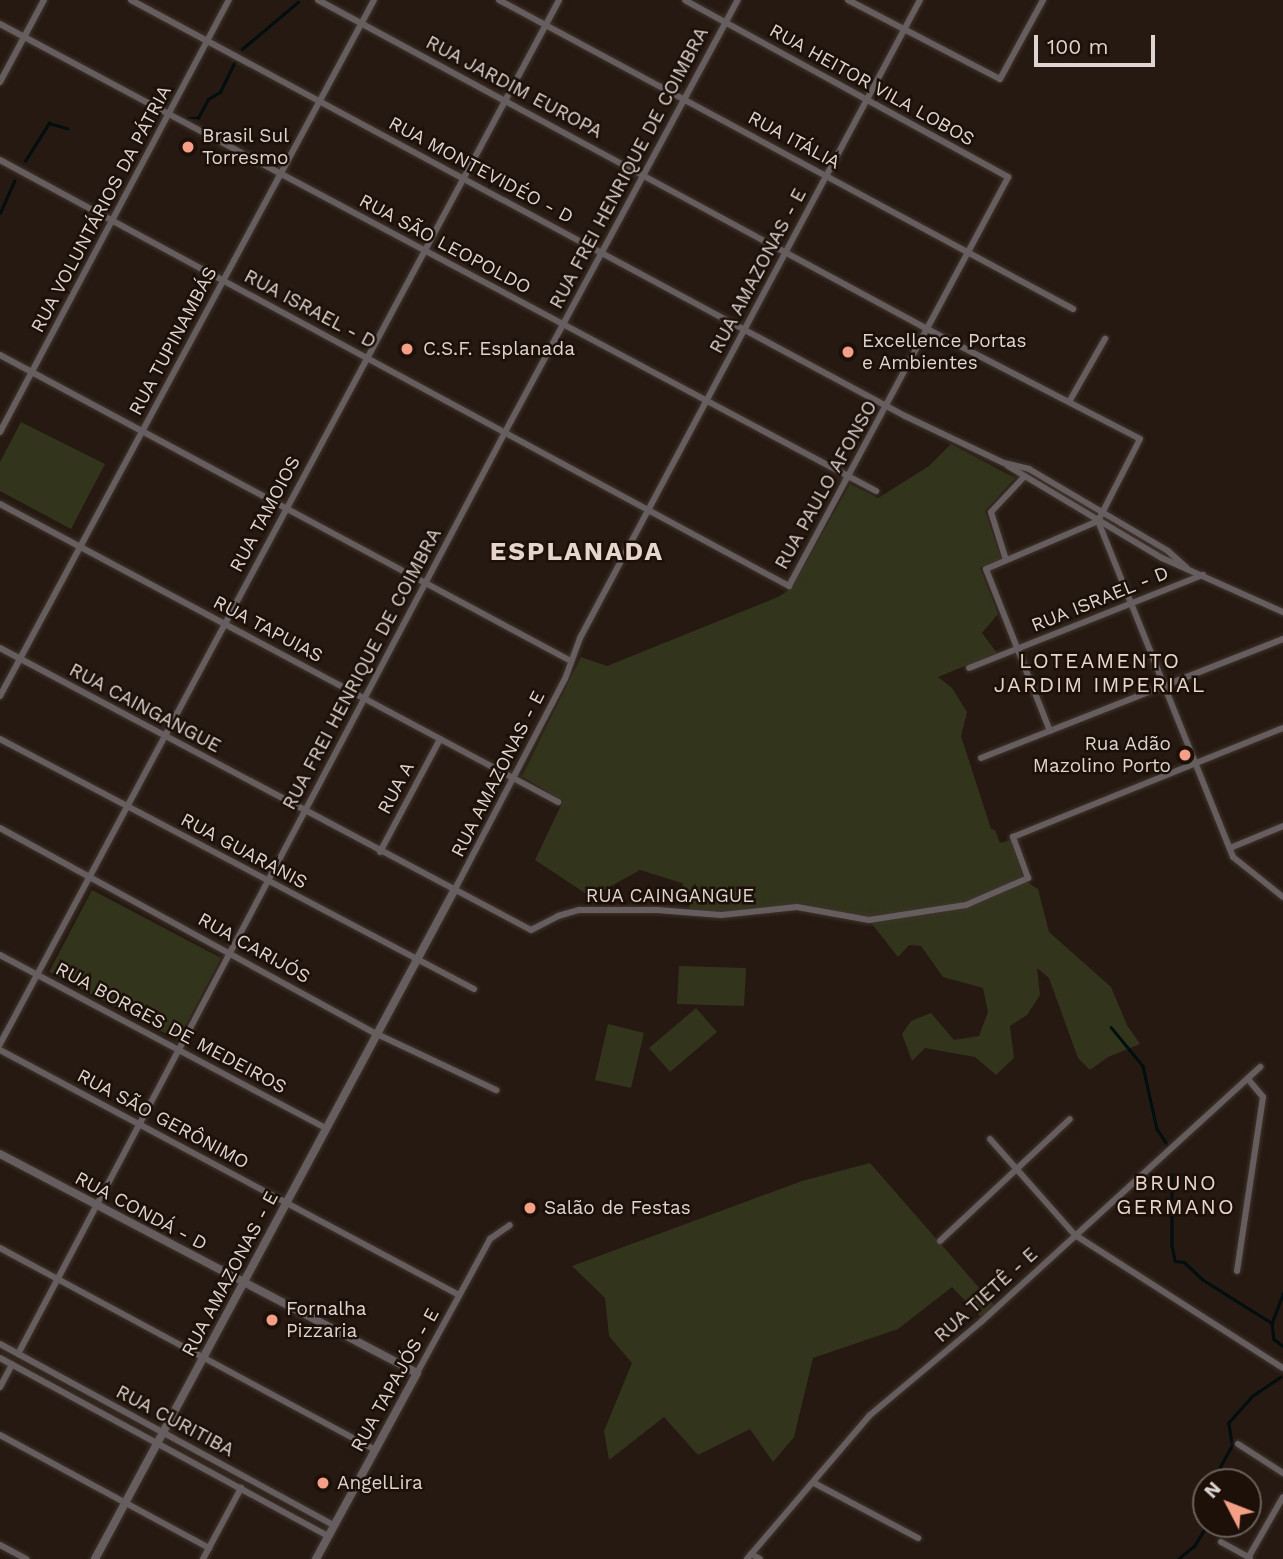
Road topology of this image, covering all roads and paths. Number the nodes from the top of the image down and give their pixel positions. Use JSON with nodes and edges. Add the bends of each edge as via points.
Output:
{"nodes":[{"id":1,"x":44,"y":0,"type":"edge"},
{"id":2,"x":131,"y":0,"type":"edge"},
{"id":3,"x":229,"y":0,"type":"edge"},
{"id":4,"x":318,"y":0,"type":"edge"},
{"id":5,"x":374,"y":0,"type":"edge"},
{"id":6,"x":499,"y":0,"type":"edge"},
{"id":7,"x":559,"y":0,"type":"edge"},
{"id":8,"x":685,"y":0,"type":"edge"},
{"id":9,"x":738,"y":0,"type":"edge"},
{"id":10,"x":848,"y":0,"type":"edge"},
{"id":11,"x":920,"y":0,"type":"edge"},
{"id":12,"x":1043,"y":0,"type":"edge"},
{"id":13,"x":726,"y":22,"type":"junction"},
{"id":14,"x":0,"y":23,"type":"edge"},
{"id":15,"x":361,"y":23,"type":"junction"},
{"id":16,"x":546,"y":25,"type":"junction"},
{"id":17,"x":904,"y":31,"type":"junction"},
{"id":18,"x":24,"y":37,"type":"junction"},
{"id":19,"x":208,"y":41,"type":"junction"},
{"id":20,"x":0,"y":82,"type":"edge"},
{"id":21,"x":506,"y":100,"type":"junction"},
{"id":22,"x":684,"y":100,"type":"junction"},
{"id":23,"x":867,"y":100,"type":"junction"},
{"id":24,"x":320,"y":101,"type":"junction"},
{"id":25,"x":169,"y":114,"type":"junction"},
{"id":26,"x":0,"y":160,"type":"edge"},
{"id":27,"x":281,"y":174,"type":"junction"},
{"id":28,"x":644,"y":174,"type":"junction"},
{"id":29,"x":826,"y":176,"type":"junction"},
{"id":30,"x":1008,"y":177,"type":"joint"},
{"id":31,"x":464,"y":179,"type":"junction"},
{"id":32,"x":113,"y":221,"type":"junction"},
{"id":33,"x":426,"y":251,"type":"junction"},
{"id":34,"x":786,"y":251,"type":"junction"},
{"id":35,"x":602,"y":253,"type":"junction"},
{"id":36,"x":969,"y":253,"type":"junction"},
{"id":37,"x":223,"y":280,"type":"junction"},
{"id":38,"x":1073,"y":309,"type":"dead end"},
{"id":39,"x":563,"y":324,"type":"junction"},
{"id":40,"x":744,"y":330,"type":"junction"},
{"id":41,"x":929,"y":330,"type":"junction"},
{"id":42,"x":1105,"y":339,"type":"dead end"},
{"id":43,"x":0,"y":355,"type":"edge"},
{"id":44,"x":369,"y":358,"type":"junction"},
{"id":45,"x":32,"y":372,"type":"junction"},
{"id":46,"x":706,"y":401,"type":"junction"},
{"id":47,"x":1069,"y":402,"type":"junction"},
{"id":48,"x":887,"y":406,"type":"junction"},
{"id":49,"x":142,"y":431,"type":"junction"},
{"id":50,"x":0,"y":432,"type":"edge"},
{"id":51,"x":505,"y":432,"type":"junction"},
{"id":52,"x":1004,"y":463,"type":"junction"},
{"id":53,"x":849,"y":477,"type":"junction"},
{"id":54,"x":1024,"y":477,"type":"junction"},
{"id":55,"x":876,"y":491,"type":"dead end"},
{"id":56,"x":0,"y":504,"type":"edge"},
{"id":57,"x":286,"y":508,"type":"junction"},
{"id":58,"x":649,"y":509,"type":"junction"},
{"id":59,"x":1102,"y":513,"type":"junction"},
{"id":60,"x":1098,"y":521,"type":"junction"},
{"id":61,"x":1141,"y":535,"type":"junction"},
{"id":62,"x":1136,"y":544,"type":"junction"},
{"id":63,"x":80,"y":547,"type":"junction"},
{"id":64,"x":1006,"y":561,"type":"junction"},
{"id":65,"x":1187,"y":568,"type":"junction"},
{"id":66,"x":1203,"y":575,"type":"junction"},
{"id":67,"x":425,"y":583,"type":"junction"},
{"id":68,"x":789,"y":586,"type":"joint"},
{"id":69,"x":1131,"y":604,"type":"junction"},
{"id":70,"x":1283,"y":612,"type":"edge"},
{"id":71,"x":224,"y":624,"type":"junction"},
{"id":72,"x":1283,"y":639,"type":"edge"},
{"id":73,"x":0,"y":648,"type":"edge"},
{"id":74,"x":1019,"y":648,"type":"junction"},
{"id":75,"x":20,"y":658,"type":"junction"},
{"id":76,"x":571,"y":661,"type":"junction"},
{"id":77,"x":970,"y":668,"type":"dead end"},
{"id":78,"x":1163,"y":686,"type":"junction"},
{"id":79,"x":0,"y":696,"type":"edge"},
{"id":80,"x":364,"y":699,"type":"junction"},
{"id":81,"x":1283,"y":728,"type":"edge"},
{"id":82,"x":1050,"y":731,"type":"junction"},
{"id":83,"x":164,"y":737,"type":"junction"},
{"id":84,"x":0,"y":739,"type":"edge"},
{"id":85,"x":440,"y":739,"type":"junction"},
{"id":86,"x":981,"y":758,"type":"dead end"},
{"id":87,"x":1194,"y":764,"type":"junction"},
{"id":88,"x":513,"y":778,"type":"junction"},
{"id":89,"x":558,"y":803,"type":"dead end"},
{"id":90,"x":127,"y":807,"type":"junction"},
{"id":91,"x":305,"y":811,"type":"junction"},
{"id":92,"x":1283,"y":826,"type":"edge"},
{"id":93,"x":0,"y":828,"type":"edge"},
{"id":94,"x":1230,"y":848,"type":"junction"},
{"id":95,"x":380,"y":852,"type":"junction"},
{"id":96,"x":90,"y":876,"type":"junction"},
{"id":97,"x":268,"y":882,"type":"junction"},
{"id":98,"x":454,"y":891,"type":"junction"},
{"id":99,"x":1283,"y":897,"type":"edge"},
{"id":100,"x":230,"y":952,"type":"junction"},
{"id":101,"x":0,"y":954,"type":"edge"},
{"id":102,"x":418,"y":959,"type":"junction"},
{"id":103,"x":37,"y":974,"type":"junction"},
{"id":104,"x":474,"y":989,"type":"dead end"},
{"id":105,"x":377,"y":1034,"type":"junction"},
{"id":106,"x":0,"y":1044,"type":"edge"},
{"id":107,"x":0,"y":1050,"type":"edge"},
{"id":108,"x":179,"y":1050,"type":"junction"},
{"id":109,"x":1260,"y":1068,"type":"dead end"},
{"id":110,"x":1248,"y":1079,"type":"junction"},
{"id":111,"x":496,"y":1090,"type":"dead end"},
{"id":112,"x":1070,"y":1119,"type":"dead end"},
{"id":113,"x":140,"y":1125,"type":"junction"},
{"id":114,"x":327,"y":1129,"type":"junction"},
{"id":115,"x":990,"y":1139,"type":"dead end"},
{"id":116,"x":0,"y":1154,"type":"edge"},
{"id":117,"x":1017,"y":1169,"type":"junction"},
{"id":118,"x":286,"y":1203,"type":"junction"},
{"id":119,"x":97,"y":1206,"type":"junction"},
{"id":120,"x":510,"y":1224,"type":"dead end"},
{"id":121,"x":1075,"y":1235,"type":"junction"},
{"id":122,"x":940,"y":1241,"type":"dead end"},
{"id":123,"x":0,"y":1248,"type":"edge"},
{"id":124,"x":1237,"y":1271,"type":"dead end"},
{"id":125,"x":57,"y":1279,"type":"junction"},
{"id":126,"x":243,"y":1283,"type":"junction"},
{"id":127,"x":459,"y":1296,"type":"junction"},
{"id":128,"x":0,"y":1344,"type":"edge"},
{"id":129,"x":18,"y":1354,"type":"junction"},
{"id":130,"x":0,"y":1358,"type":"edge"},
{"id":131,"x":203,"y":1358,"type":"junction"},
{"id":132,"x":12,"y":1364,"type":"junction"},
{"id":133,"x":1283,"y":1368,"type":"edge"},
{"id":134,"x":417,"y":1373,"type":"junction"},
{"id":135,"x":0,"y":1387,"type":"edge"},
{"id":136,"x":163,"y":1432,"type":"junction"},
{"id":137,"x":0,"y":1435,"type":"edge"},
{"id":138,"x":157,"y":1443,"type":"junction"},
{"id":139,"x":1238,"y":1444,"type":"dead end"},
{"id":140,"x":375,"y":1450,"type":"junction"},
{"id":141,"x":1283,"y":1473,"type":"edge"},
{"id":142,"x":814,"y":1483,"type":"junction"},
{"id":143,"x":241,"y":1488,"type":"junction"},
{"id":144,"x":1283,"y":1497,"type":"edge"},
{"id":145,"x":125,"y":1502,"type":"junction"},
{"id":146,"x":334,"y":1525,"type":"junction"},
{"id":147,"x":328,"y":1536,"type":"junction"},
{"id":148,"x":918,"y":1538,"type":"dead end"},
{"id":149,"x":1221,"y":1542,"type":"dead end"},
{"id":150,"x":0,"y":1545,"type":"edge"},
{"id":151,"x":209,"y":1548,"type":"junction"},
{"id":152,"x":749,"y":1557,"type":"edge"},
{"id":153,"x":1250,"y":1558,"type":"edge"},
{"id":154,"x":26,"y":1559,"type":"edge"},
{"id":155,"x":95,"y":1559,"type":"edge"},
{"id":156,"x":204,"y":1559,"type":"edge"},
{"id":157,"x":316,"y":1559,"type":"edge"},
{"id":158,"x":760,"y":1559,"type":"edge"}],
"edges":[{"from":1,"to":18,"type":"street"},
{"from":2,"to":19,"type":"street","name":"RUA MONTEVIDÉO - D"},
{"from":3,"to":19,"type":"street","name":"RUA VOLUNTÁRIOS DA PÁTRIA"},
{"from":4,"to":15,"type":"street","name":"RUA JARDIM EUROPA"},
{"from":5,"to":15,"type":"street","name":"RUA TUPINAMBÁS"},
{"from":6,"to":16,"type":"street","name":"RUA ITÁLIA"},
{"from":7,"to":16,"type":"street","name":"RUA TAMOIOS"},
{"from":8,"to":13,"type":"street","name":"RUA HEITOR VILA LOBOS"},
{"from":9,"to":13,"type":"street","name":"RUA FREI HENRIQUE DE COIMBRA"},
{"from":10,"to":17,"type":"street"},
{"from":11,"to":17,"type":"street","name":"RUA AMAZONAS - E"},
{"from":12,"to":17,"type":"street","via":[[1000,79]]},
{"from":13,"to":22,"type":"street","name":"RUA FREI HENRIQUE DE COIMBRA"},
{"from":13,"to":23,"type":"street","name":"RUA HEITOR VILA LOBOS"},
{"from":14,"to":18,"type":"street","name":"RUA SÃO LEOPOLDO"},
{"from":15,"to":21,"type":"street","name":"RUA JARDIM EUROPA"},
{"from":15,"to":24,"type":"street","name":"RUA TUPINAMBÁS"},
{"from":16,"to":21,"type":"street","name":"RUA TAMOIOS"},
{"from":16,"to":22,"type":"street","name":"RUA ITÁLIA"},
{"from":17,"to":23,"type":"street","name":"RUA AMAZONAS - E"},
{"from":18,"to":20,"type":"street"},
{"from":18,"to":25,"type":"street","name":"RUA SÃO LEOPOLDO"},
{"from":19,"to":24,"type":"street","name":"RUA MONTEVIDÉO - D"},
{"from":19,"to":25,"type":"street","name":"RUA VOLUNTÁRIOS DA PÁTRIA"},
{"from":21,"to":28,"type":"street","name":"RUA JARDIM EUROPA"},
{"from":21,"to":31,"type":"street","name":"RUA TAMOIOS"},
{"from":22,"to":28,"type":"street","name":"RUA FREI HENRIQUE DE COIMBRA"},
{"from":22,"to":29,"type":"street","name":"RUA ITÁLIA"},
{"from":23,"to":29,"type":"street","name":"RUA AMAZONAS - E"},
{"from":23,"to":30,"type":"street","name":"RUA HEITOR VILA LOBOS"},
{"from":24,"to":27,"type":"street","name":"RUA TUPINAMBÁS"},
{"from":24,"to":31,"type":"street","name":"RUA MONTEVIDÉO - D"},
{"from":25,"to":27,"type":"street","name":"RUA SÃO LEOPOLDO"},
{"from":25,"to":32,"type":"street","name":"RUA VOLUNTÁRIOS DA PÁTRIA"},
{"from":26,"to":32,"type":"street","name":"RUA ISRAEL - D"},
{"from":27,"to":33,"type":"street","name":"RUA SÃO LEOPOLDO"},
{"from":27,"to":37,"type":"street","name":"RUA TUPINAMBÁS"},
{"from":28,"to":34,"type":"street","name":"RUA JARDIM EUROPA"},
{"from":28,"to":35,"type":"street","name":"RUA FREI HENRIQUE DE COIMBRA"},
{"from":29,"to":34,"type":"street","name":"RUA AMAZONAS - E"},
{"from":29,"to":36,"type":"street","name":"RUA ITÁLIA"},
{"from":30,"to":36,"type":"street","name":"RUA PAULO AFONSO"},
{"from":31,"to":33,"type":"street","name":"RUA TAMOIOS"},
{"from":31,"to":35,"type":"street","name":"RUA MONTEVIDÉO - D"},
{"from":32,"to":37,"type":"street","name":"RUA ISRAEL - D"},
{"from":32,"to":45,"type":"street","name":"RUA VOLUNTÁRIOS DA PÁTRIA"},
{"from":33,"to":39,"type":"street","name":"RUA SÃO LEOPOLDO"},
{"from":33,"to":44,"type":"street","name":"RUA TAMOIOS"},
{"from":34,"to":40,"type":"street","name":"RUA AMAZONAS - E"},
{"from":34,"to":41,"type":"street","name":"RUA JARDIM EUROPA"},
{"from":35,"to":39,"type":"street","name":"RUA FREI HENRIQUE DE COIMBRA"},
{"from":35,"to":40,"type":"street","name":"RUA MONTEVIDÉO - D"},
{"from":36,"to":38,"type":"street","name":"RUA ITÁLIA"},
{"from":36,"to":41,"type":"street","name":"RUA PAULO AFONSO"},
{"from":37,"to":44,"type":"street","name":"RUA ISRAEL - D"},
{"from":37,"to":49,"type":"street","name":"RUA TUPINAMBÁS"},
{"from":39,"to":46,"type":"street","name":"RUA SÃO LEOPOLDO"},
{"from":39,"to":51,"type":"street","name":"RUA FREI HENRIQUE DE COIMBRA"},
{"from":40,"to":46,"type":"street","name":"RUA AMAZONAS - E"},
{"from":40,"to":48,"type":"street","name":"RUA MONTEVIDÉO - D"},
{"from":41,"to":47,"type":"street","name":"RUA JARDIM EUROPA"},
{"from":41,"to":48,"type":"street","name":"RUA PAULO AFONSO"},
{"from":42,"to":47,"type":"street"},
{"from":43,"to":45,"type":"street"},
{"from":44,"to":51,"type":"street","name":"RUA ISRAEL - D"},
{"from":44,"to":57,"type":"street","name":"RUA TAMOIOS"},
{"from":45,"to":49,"type":"street"},
{"from":45,"to":50,"type":"street","name":"RUA VOLUNTÁRIOS DA PÁTRIA"},
{"from":46,"to":53,"type":"street","name":"RUA SÃO LEOPOLDO"},
{"from":46,"to":58,"type":"street","name":"RUA AMAZONAS - E"},
{"from":47,"to":59,"type":"street","name":"RUA JARDIM EUROPA","via":[[1140,439]]},
{"from":48,"to":52,"type":"street","name":"RUA MONTEVIDÉO - D"},
{"from":48,"to":53,"type":"street","name":"RUA PAULO AFONSO"},
{"from":49,"to":57,"type":"street"},
{"from":49,"to":63,"type":"street","name":"RUA TUPINAMBÁS"},
{"from":51,"to":58,"type":"street","name":"RUA ISRAEL - D"},
{"from":51,"to":67,"type":"street","name":"RUA FREI HENRIQUE DE COIMBRA"},
{"from":52,"to":54,"type":"street","name":"RUA MONTEVIDÉO - D"},
{"from":52,"to":59,"type":"street","name":"RUA MONTEVIDÉO - D","via":[[1029,469]]},
{"from":53,"to":55,"type":"street","name":"RUA SÃO LEOPOLDO"},
{"from":53,"to":68,"type":"street","name":"RUA PAULO AFONSO"},
{"from":54,"to":60,"type":"street","name":"RUA MONTEVIDÉO - D"},
{"from":54,"to":64,"type":"street","via":[[991,512]]},
{"from":56,"to":63,"type":"street","name":"RUA TAPUIAS"},
{"from":57,"to":67,"type":"street"},
{"from":57,"to":71,"type":"street","name":"RUA TAMOIOS"},
{"from":58,"to":68,"type":"street","name":"RUA ISRAEL - D"},
{"from":58,"to":76,"type":"street","name":"RUA AMAZONAS - E"},
{"from":59,"to":60,"type":"street"},
{"from":59,"to":61,"type":"street","name":"RUA MONTEVIDÉO - D"},
{"from":60,"to":62,"type":"street","name":"RUA MONTEVIDÉO - D"},
{"from":60,"to":64,"type":"street"},
{"from":60,"to":69,"type":"street"},
{"from":61,"to":62,"type":"street"},
{"from":61,"to":65,"type":"street","name":"RUA MONTEVIDÉO - D"},
{"from":62,"to":65,"type":"street","name":"RUA MONTEVIDÉO - D"},
{"from":63,"to":71,"type":"street","name":"RUA TAPUIAS"},
{"from":63,"to":75,"type":"street","name":"RUA TUPINAMBÁS"},
{"from":64,"to":74,"type":"street","via":[[986,569]]},
{"from":65,"to":66,"type":"street","name":"RUA MONTEVIDÉO - D"},
{"from":66,"to":69,"type":"street","name":"RUA ISRAEL - D"},
{"from":66,"to":70,"type":"street","name":"RUA MONTEVIDÉO - D"},
{"from":67,"to":76,"type":"street"},
{"from":67,"to":80,"type":"street","name":"RUA FREI HENRIQUE DE COIMBRA"},
{"from":69,"to":74,"type":"street","name":"RUA ISRAEL - D"},
{"from":69,"to":78,"type":"street"},
{"from":71,"to":80,"type":"street","name":"RUA TAPUIAS"},
{"from":71,"to":83,"type":"street","name":"RUA TAMOIOS"},
{"from":72,"to":78,"type":"street"},
{"from":73,"to":75,"type":"street","name":"RUA CAINGANGUE"},
{"from":74,"to":77,"type":"street","name":"RUA ISRAEL - D"},
{"from":74,"to":82,"type":"street"},
{"from":75,"to":79,"type":"street","name":"RUA TUPINAMBÁS"},
{"from":75,"to":83,"type":"street","name":"RUA CAINGANGUE"},
{"from":76,"to":88,"type":"street","name":"RUA AMAZONAS - E"},
{"from":78,"to":82,"type":"street"},
{"from":78,"to":87,"type":"street"},
{"from":80,"to":85,"type":"street","name":"RUA TAPUIAS"},
{"from":80,"to":91,"type":"street","name":"RUA FREI HENRIQUE DE COIMBRA"},
{"from":81,"to":87,"type":"street"},
{"from":82,"to":86,"type":"street"},
{"from":83,"to":90,"type":"street","name":"RUA TAMOIOS"},
{"from":83,"to":91,"type":"street","name":"RUA CAINGANGUE"},
{"from":84,"to":90,"type":"street","name":"RUA GUARANIS"},
{"from":85,"to":88,"type":"street","name":"RUA TAPUIAS"},
{"from":85,"to":95,"type":"street","name":"RUA A"},
{"from":87,"to":94,"type":"street"},
{"from":87,"to":98,"type":"street","name":"RUA CAINGANGUE","via":[[1013,837],[1028,878],[966,905],[869,920],[797,907],[721,915],[579,910],[531,930]]},
{"from":88,"to":89,"type":"street","name":"RUA TAPUIAS"},
{"from":88,"to":98,"type":"street","name":"RUA AMAZONAS - E"},
{"from":90,"to":96,"type":"street","name":"RUA TAMOIOS"},
{"from":90,"to":97,"type":"street","name":"RUA GUARANIS"},
{"from":91,"to":95,"type":"street","name":"RUA CAINGANGUE"},
{"from":91,"to":97,"type":"street","name":"RUA FREI HENRIQUE DE COIMBRA"},
{"from":92,"to":94,"type":"street"},
{"from":93,"to":96,"type":"street","name":"RUA CARIJÓS"},
{"from":94,"to":99,"type":"street","via":[[1233,857]]},
{"from":95,"to":98,"type":"street","name":"RUA CAINGANGUE"},
{"from":96,"to":100,"type":"street","name":"RUA CARIJÓS"},
{"from":96,"to":103,"type":"street","name":"RUA TAMOIOS"},
{"from":97,"to":100,"type":"street","name":"RUA FREI HENRIQUE DE COIMBRA"},
{"from":97,"to":102,"type":"street","name":"RUA GUARANIS"},
{"from":98,"to":102,"type":"street","name":"RUA AMAZONAS - E"},
{"from":100,"to":105,"type":"street","name":"RUA CARIJÓS"},
{"from":100,"to":108,"type":"street","name":"RUA FREI HENRIQUE DE COIMBRA"},
{"from":101,"to":103,"type":"street","name":"RUA BORGES DE MEDEIROS"},
{"from":102,"to":104,"type":"street","name":"RUA GUARANIS"},
{"from":102,"to":105,"type":"street","name":"RUA AMAZONAS - E"},
{"from":103,"to":106,"type":"street","name":"RUA TAMOIOS"},
{"from":103,"to":108,"type":"street","name":"RUA BORGES DE MEDEIROS"},
{"from":105,"to":111,"type":"street","name":"RUA CARIJÓS"},
{"from":105,"to":114,"type":"street","name":"RUA AMAZONAS - E"},
{"from":107,"to":113,"type":"street","name":"RUA SÃO GERÔNIMO"},
{"from":108,"to":113,"type":"street","name":"RUA FREI HENRIQUE DE COIMBRA"},
{"from":108,"to":114,"type":"street","name":"RUA BORGES DE MEDEIROS"},
{"from":109,"to":110,"type":"street","name":"RUA TIETÊ - E"},
{"from":110,"to":121,"type":"street","name":"RUA TIETÊ - E"},
{"from":110,"to":124,"type":"street","via":[[1263,1097]]},
{"from":112,"to":117,"type":"street"},
{"from":113,"to":118,"type":"street","name":"RUA SÃO GERÔNIMO"},
{"from":113,"to":119,"type":"street","name":"RUA FREI HENRIQUE DE COIMBRA"},
{"from":114,"to":118,"type":"street","name":"RUA AMAZONAS - E"},
{"from":115,"to":117,"type":"street"},
{"from":116,"to":119,"type":"street","name":"RUA CONDÁ - D"},
{"from":117,"to":121,"type":"street"},
{"from":117,"to":122,"type":"street"},
{"from":118,"to":126,"type":"street","name":"RUA AMAZONAS - E"},
{"from":118,"to":127,"type":"street","name":"RUA SÃO GERÔNIMO"},
{"from":119,"to":125,"type":"street","name":"RUA FREI HENRIQUE DE COIMBRA"},
{"from":119,"to":126,"type":"street","name":"RUA CONDÁ - D"},
{"from":120,"to":127,"type":"street","name":"RUA TAPAJÓS - E","via":[[489,1239]]},
{"from":121,"to":133,"type":"street"},
{"from":121,"to":142,"type":"street","name":"RUA TIETÊ - E","via":[[870,1415]]},
{"from":123,"to":125,"type":"street"},
{"from":125,"to":129,"type":"street","name":"RUA FREI HENRIQUE DE COIMBRA"},
{"from":125,"to":131,"type":"street"},
{"from":126,"to":131,"type":"street","name":"RUA AMAZONAS - E"},
{"from":126,"to":134,"type":"street","name":"RUA CONDÁ - D"},
{"from":127,"to":134,"type":"street","name":"RUA TAPAJÓS - E"},
{"from":128,"to":129,"type":"street","name":"RUA CURITIBA"},
{"from":129,"to":136,"type":"street","name":"RUA CURITIBA"},
{"from":130,"to":132,"type":"street","name":"RUA CURITIBA"},
{"from":131,"to":136,"type":"street","name":"RUA AMAZONAS - E"},
{"from":131,"to":140,"type":"street"},
{"from":132,"to":135,"type":"street"},
{"from":132,"to":138,"type":"street","name":"RUA CURITIBA"},
{"from":134,"to":140,"type":"street","name":"RUA TAPAJÓS - E"},
{"from":136,"to":138,"type":"street","name":"RUA AMAZONAS - E"},
{"from":136,"to":146,"type":"street","name":"RUA CURITIBA"},
{"from":137,"to":145,"type":"street"},
{"from":138,"to":143,"type":"street","name":"RUA CURITIBA"},
{"from":138,"to":145,"type":"street","name":"RUA AMAZONAS - E"},
{"from":139,"to":141,"type":"street"},
{"from":140,"to":146,"type":"street","name":"RUA TAPAJÓS - E"},
{"from":142,"to":148,"type":"street"},
{"from":142,"to":152,"type":"street","name":"RUA TIETÊ - E"},
{"from":143,"to":147,"type":"street","name":"RUA CURITIBA"},
{"from":143,"to":151,"type":"street"},
{"from":144,"to":153,"type":"street"},
{"from":145,"to":151,"type":"street"},
{"from":145,"to":155,"type":"street","name":"RUA AMAZONAS - E"},
{"from":146,"to":147,"type":"street","name":"RUA TAPAJÓS - E"},
{"from":147,"to":157,"type":"street","name":"RUA TAPAJÓS - E"},
{"from":149,"to":153,"type":"street"},
{"from":150,"to":154,"type":"street"},
{"from":151,"to":156,"type":"street"},
{"from":152,"to":158,"type":"street"}]}
